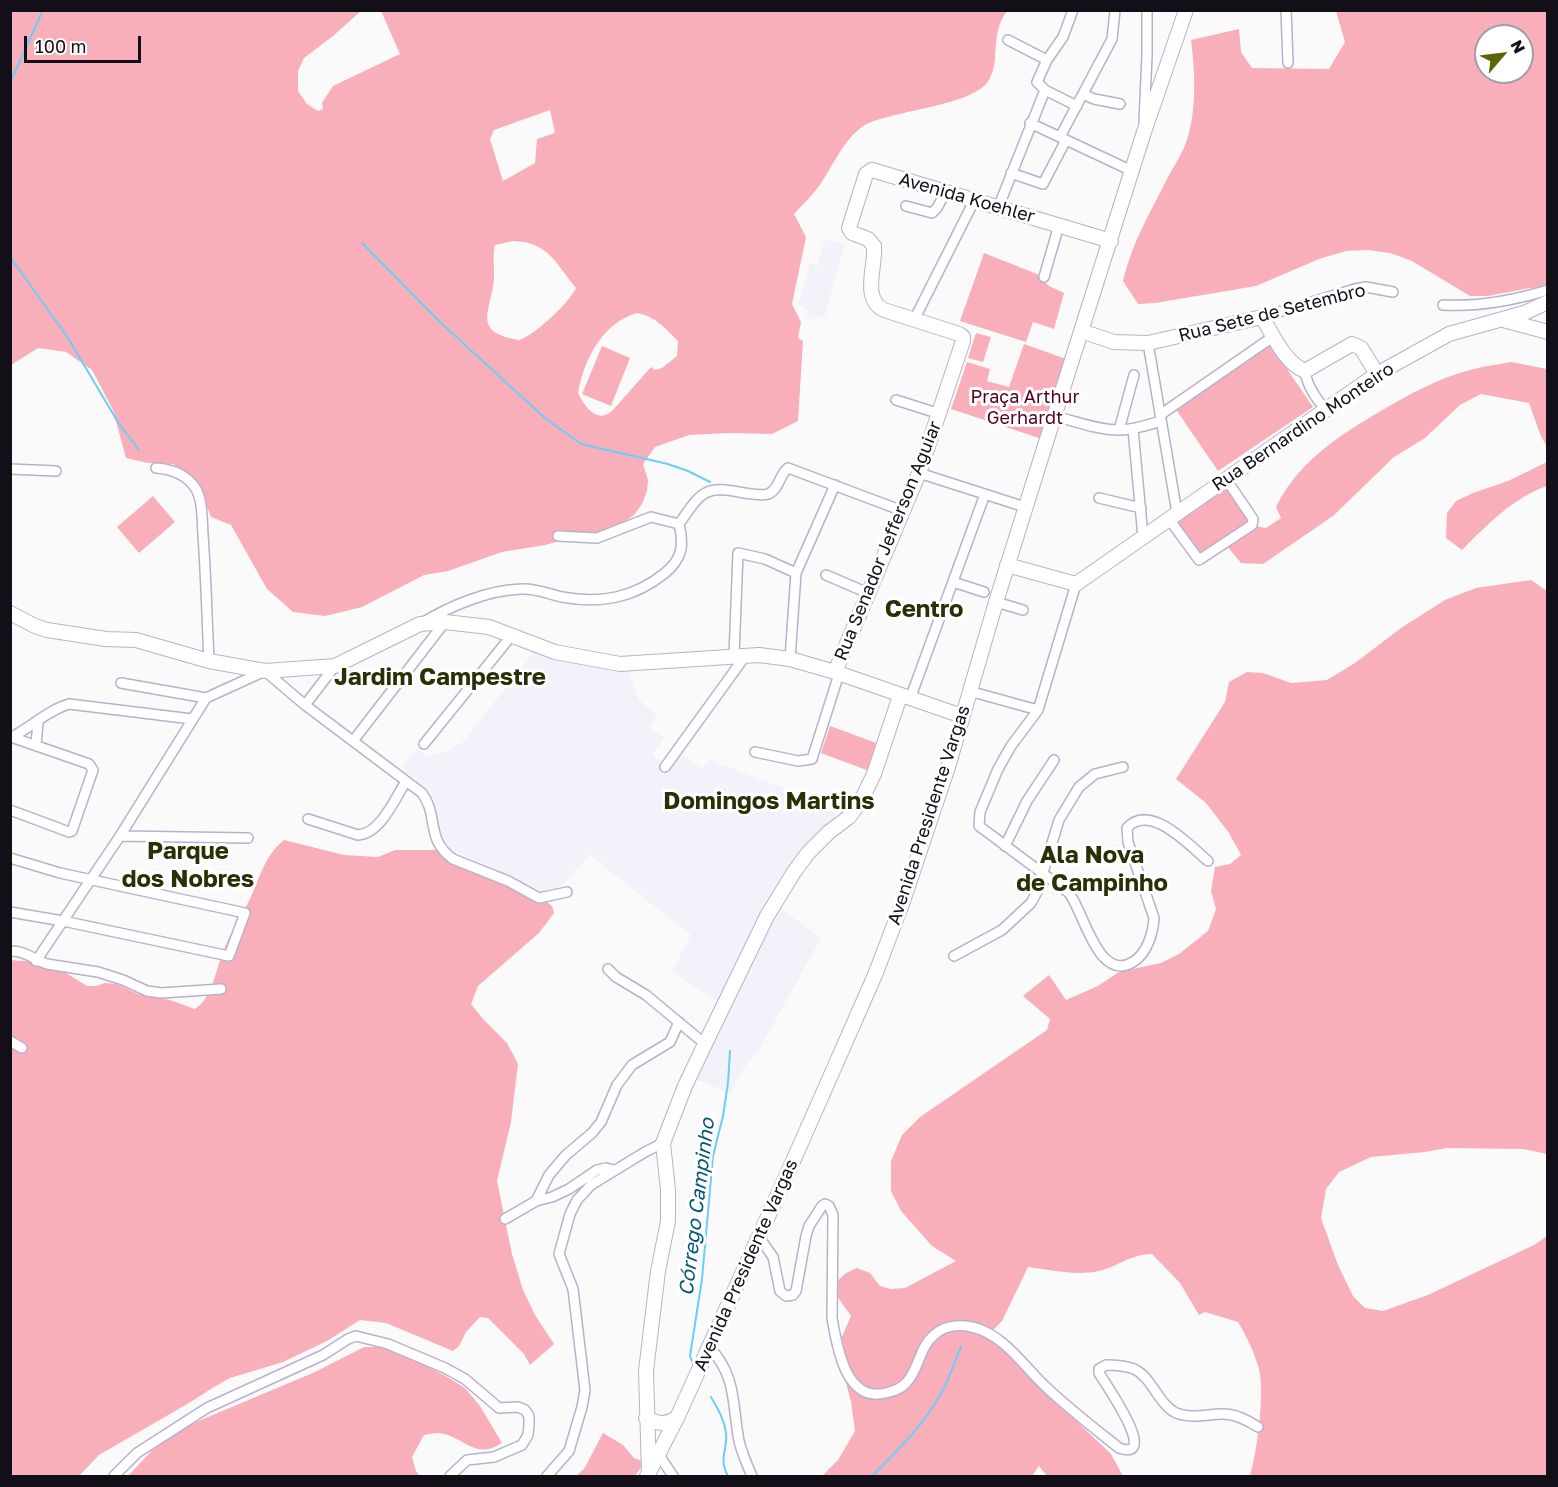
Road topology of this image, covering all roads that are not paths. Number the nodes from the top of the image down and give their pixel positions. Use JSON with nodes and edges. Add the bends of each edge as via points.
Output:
{"nodes":[{"id":1,"x":1115,"y":10,"type":"edge"},
{"id":2,"x":1147,"y":10,"type":"edge"},
{"id":3,"x":1186,"y":10,"type":"edge"},
{"id":4,"x":1286,"y":10,"type":"edge"},
{"id":5,"x":1070,"y":12,"type":"edge"},
{"id":6,"x":1008,"y":40,"type":"dead end"},
{"id":7,"x":1047,"y":60,"type":"junction"},
{"id":8,"x":1288,"y":63,"type":"dead end"},
{"id":9,"x":1045,"y":90,"type":"junction"},
{"id":10,"x":1083,"y":94,"type":"junction"},
{"id":11,"x":1120,"y":104,"type":"dead end"},
{"id":12,"x":1077,"y":106,"type":"junction"},
{"id":13,"x":1030,"y":123,"type":"junction"},
{"id":14,"x":1144,"y":132,"type":"junction"},
{"id":15,"x":1063,"y":139,"type":"junction"},
{"id":16,"x":1132,"y":171,"type":"junction"},
{"id":17,"x":1011,"y":173,"type":"junction"},
{"id":18,"x":945,"y":193,"type":"junction"},
{"id":19,"x":974,"y":201,"type":"junction"},
{"id":20,"x":906,"y":206,"type":"dead end"},
{"id":21,"x":998,"y":208,"type":"junction"},
{"id":22,"x":1059,"y":225,"type":"junction"},
{"id":23,"x":1111,"y":241,"type":"junction"},
{"id":24,"x":1044,"y":277,"type":"dead end"},
{"id":25,"x":1548,"y":290,"type":"edge"},
{"id":26,"x":1393,"y":292,"type":"dead end"},
{"id":27,"x":1548,"y":302,"type":"edge"},
{"id":28,"x":1443,"y":305,"type":"dead end"},
{"id":29,"x":1262,"y":318,"type":"junction"},
{"id":30,"x":914,"y":320,"type":"junction"},
{"id":31,"x":1501,"y":320,"type":"junction"},
{"id":32,"x":1081,"y":331,"type":"junction"},
{"id":33,"x":1548,"y":332,"type":"edge"},
{"id":34,"x":1274,"y":336,"type":"junction"},
{"id":35,"x":1148,"y":343,"type":"junction"},
{"id":36,"x":1305,"y":371,"type":"junction"},
{"id":37,"x":1377,"y":374,"type":"junction"},
{"id":38,"x":1134,"y":375,"type":"dead end"},
{"id":39,"x":896,"y":400,"type":"dead end"},
{"id":40,"x":1325,"y":409,"type":"junction"},
{"id":41,"x":939,"y":414,"type":"junction"},
{"id":42,"x":1054,"y":416,"type":"junction"},
{"id":43,"x":1161,"y":418,"type":"junction"},
{"id":44,"x":1133,"y":429,"type":"junction"},
{"id":45,"x":1119,"y":430,"type":"junction"},
{"id":46,"x":156,"y":468,"type":"dead end"},
{"id":47,"x":10,"y":469,"type":"edge"},
{"id":48,"x":56,"y":471,"type":"dead end"},
{"id":49,"x":919,"y":473,"type":"junction"},
{"id":50,"x":1226,"y":479,"type":"junction"},
{"id":51,"x":835,"y":485,"type":"junction"},
{"id":52,"x":985,"y":494,"type":"junction"},
{"id":53,"x":1099,"y":498,"type":"dead end"},
{"id":54,"x":1025,"y":507,"type":"junction"},
{"id":55,"x":1141,"y":508,"type":"junction"},
{"id":56,"x":903,"y":511,"type":"junction"},
{"id":57,"x":1173,"y":516,"type":"junction"},
{"id":58,"x":679,"y":524,"type":"junction"},
{"id":59,"x":558,"y":536,"type":"dead end"},
{"id":60,"x":1143,"y":537,"type":"junction"},
{"id":61,"x":1007,"y":565,"type":"junction"},
{"id":62,"x":796,"y":573,"type":"junction"},
{"id":63,"x":826,"y":575,"type":"dead end"},
{"id":64,"x":953,"y":582,"type":"junction"},
{"id":65,"x":1076,"y":584,"type":"junction"},
{"id":66,"x":984,"y":592,"type":"dead end"},
{"id":67,"x":868,"y":593,"type":"junction"},
{"id":68,"x":996,"y":602,"type":"junction"},
{"id":69,"x":462,"y":604,"type":"junction"},
{"id":70,"x":1023,"y":610,"type":"dead end"},
{"id":71,"x":10,"y":613,"type":"edge"},
{"id":72,"x":445,"y":622,"type":"junction"},
{"id":73,"x":463,"y":623,"type":"junction"},
{"id":74,"x":420,"y":624,"type":"junction"},
{"id":75,"x":512,"y":634,"type":"junction"},
{"id":76,"x":740,"y":656,"type":"junction"},
{"id":77,"x":790,"y":659,"type":"junction"},
{"id":78,"x":209,"y":661,"type":"junction"},
{"id":79,"x":334,"y":666,"type":"junction"},
{"id":80,"x":265,"y":671,"type":"junction"},
{"id":81,"x":837,"y":673,"type":"junction"},
{"id":82,"x":122,"y":683,"type":"dead end"},
{"id":83,"x":969,"y":691,"type":"junction"},
{"id":84,"x":905,"y":697,"type":"junction"},
{"id":85,"x":206,"y":698,"type":"junction"},
{"id":86,"x":305,"y":705,"type":"junction"},
{"id":87,"x":1038,"y":710,"type":"junction"},
{"id":88,"x":962,"y":716,"type":"junction"},
{"id":89,"x":192,"y":718,"type":"junction"},
{"id":90,"x":38,"y":722,"type":"junction"},
{"id":91,"x":11,"y":737,"type":"edge"},
{"id":92,"x":353,"y":741,"type":"junction"},
{"id":93,"x":424,"y":744,"type":"dead end"},
{"id":94,"x":36,"y":746,"type":"junction"},
{"id":95,"x":756,"y":752,"type":"dead end"},
{"id":96,"x":1054,"y":760,"type":"dead end"},
{"id":97,"x":665,"y":767,"type":"dead end"},
{"id":98,"x":1123,"y":767,"type":"dead end"},
{"id":99,"x":406,"y":782,"type":"junction"},
{"id":100,"x":10,"y":810,"type":"edge"},
{"id":101,"x":308,"y":819,"type":"dead end"},
{"id":102,"x":120,"y":836,"type":"junction"},
{"id":103,"x":248,"y":838,"type":"dead end"},
{"id":104,"x":1005,"y":846,"type":"junction"},
{"id":105,"x":10,"y":858,"type":"edge"},
{"id":106,"x":1208,"y":861,"type":"dead end"},
{"id":107,"x":1043,"y":872,"type":"junction"},
{"id":108,"x":91,"y":880,"type":"junction"},
{"id":109,"x":567,"y":892,"type":"dead end"},
{"id":110,"x":10,"y":912,"type":"edge"},
{"id":111,"x":63,"y":921,"type":"junction"},
{"id":112,"x":10,"y":951,"type":"edge"},
{"id":113,"x":954,"y":956,"type":"dead end"},
{"id":114,"x":36,"y":961,"type":"junction"},
{"id":115,"x":608,"y":969,"type":"dead end"},
{"id":116,"x":221,"y":989,"type":"dead end"},
{"id":117,"x":680,"y":1022,"type":"junction"},
{"id":118,"x":10,"y":1041,"type":"edge"},
{"id":119,"x":705,"y":1044,"type":"junction"},
{"id":120,"x":22,"y":1048,"type":"dead end"},
{"id":121,"x":663,"y":1143,"type":"junction"},
{"id":122,"x":614,"y":1170,"type":"junction"},
{"id":123,"x":536,"y":1201,"type":"junction"},
{"id":124,"x":505,"y":1219,"type":"dead end"},
{"id":125,"x":759,"y":1236,"type":"junction"},
{"id":126,"x":709,"y":1347,"type":"junction"},
{"id":127,"x":646,"y":1418,"type":"junction"},
{"id":128,"x":677,"y":1418,"type":"junction"},
{"id":129,"x":1258,"y":1427,"type":"dead end"},
{"id":130,"x":659,"y":1455,"type":"junction"},
{"id":131,"x":648,"y":1475,"type":"edge"},
{"id":132,"x":114,"y":1476,"type":"edge"},
{"id":133,"x":450,"y":1476,"type":"edge"},
{"id":134,"x":547,"y":1476,"type":"edge"},
{"id":135,"x":673,"y":1476,"type":"edge"},
{"id":136,"x":752,"y":1476,"type":"edge"}],
"edges":[{"from":1,"to":10,"type":"street","via":[[1112,39]]},
{"from":2,"to":14,"type":"street"},
{"from":3,"to":14,"type":"main road","name":"Avenida Presidente Vargas"},
{"from":4,"to":8,"type":"street"},
{"from":5,"to":7,"type":"street","via":[[1063,37]]},
{"from":6,"to":7,"type":"street"},
{"from":7,"to":9,"type":"street","via":[[1036,79]]},
{"from":9,"to":12,"type":"street"},
{"from":9,"to":13,"type":"street"},
{"from":10,"to":11,"type":"street"},
{"from":10,"to":12,"type":"street"},
{"from":12,"to":15,"type":"street"},
{"from":13,"to":15,"type":"street"},
{"from":13,"to":17,"type":"street"},
{"from":14,"to":16,"type":"main road","name":"Avenida Presidente Vargas"},
{"from":15,"to":16,"type":"street"},
{"from":15,"to":17,"type":"street","via":[[1043,184]]},
{"from":16,"to":23,"type":"main road","name":"Avenida Presidente Vargas"},
{"from":17,"to":21,"type":"street"},
{"from":18,"to":19,"type":"main road","name":"Avenida Koehler"},
{"from":18,"to":20,"type":"street","via":[[932,213]]},
{"from":18,"to":30,"type":"main road","name":"Avenida Koehler","via":[[872,170],[864,176],[852,216],[850,231],[874,246],[871,293],[876,306]]},
{"from":19,"to":21,"type":"main road","name":"Avenida Koehler"},
{"from":19,"to":30,"type":"street"},
{"from":21,"to":22,"type":"main road","name":"Avenida Koehler"},
{"from":22,"to":23,"type":"main road","name":"Avenida Koehler"},
{"from":22,"to":24,"type":"street"},
{"from":23,"to":32,"type":"main road","name":"Avenida Presidente Vargas"},
{"from":25,"to":28,"type":"street","via":[[1493,302]]},
{"from":26,"to":29,"type":"street","name":"Rua Sete de Setembro","via":[[1355,289]]},
{"from":27,"to":31,"type":"main road","name":"Rua Bernardino Monteiro"},
{"from":29,"to":34,"type":"main road"},
{"from":29,"to":35,"type":"main road","name":"Rua Sete de Setembro"},
{"from":30,"to":41,"type":"main road","name":"Rua Senador Jefferson Aguiar","via":[[963,337]]},
{"from":31,"to":33,"type":"main road"},
{"from":31,"to":37,"type":"main road","name":"Rua Bernardino Monteiro","via":[[1449,334]]},
{"from":32,"to":35,"type":"main road","name":"Rua Sete de Setembro","via":[[1114,342]]},
{"from":32,"to":42,"type":"main road","name":"Avenida Presidente Vargas"},
{"from":34,"to":36,"type":"main road","via":[[1290,360]]},
{"from":34,"to":43,"type":"street"},
{"from":35,"to":43,"type":"street"},
{"from":36,"to":37,"type":"main road","via":[[1352,344],[1361,348]]},
{"from":36,"to":40,"type":"street"},
{"from":37,"to":40,"type":"main road","name":"Rua Bernardino Monteiro"},
{"from":38,"to":45,"type":"street"},
{"from":39,"to":41,"type":"street"},
{"from":40,"to":50,"type":"main road","name":"Rua Bernardino Monteiro"},
{"from":41,"to":49,"type":"main road","name":"Rua Senador Jefferson Aguiar"},
{"from":42,"to":45,"type":"street"},
{"from":42,"to":54,"type":"main road","name":"Avenida Presidente Vargas"},
{"from":43,"to":44,"type":"street"},
{"from":43,"to":57,"type":"street"},
{"from":44,"to":45,"type":"street"},
{"from":44,"to":55,"type":"street"},
{"from":46,"to":78,"type":"street","via":[[182,476],[200,500]]},
{"from":47,"to":48,"type":"street"},
{"from":49,"to":52,"type":"street"},
{"from":49,"to":56,"type":"main road","name":"Rua Senador Jefferson Aguiar"},
{"from":50,"to":57,"type":"main road","name":"Rua Bernardino Monteiro"},
{"from":50,"to":57,"type":"street","via":[[1253,519],[1252,525],[1199,560]]},
{"from":51,"to":56,"type":"street"},
{"from":51,"to":58,"type":"street","via":[[788,468],[774,490],[766,494],[720,488],[706,492]]},
{"from":51,"to":62,"type":"street"},
{"from":52,"to":54,"type":"street"},
{"from":52,"to":64,"type":"street"},
{"from":53,"to":55,"type":"street"},
{"from":54,"to":61,"type":"main road","name":"Avenida Presidente Vargas"},
{"from":55,"to":60,"type":"street"},
{"from":56,"to":67,"type":"main road","name":"Rua Senador Jefferson Aguiar"},
{"from":57,"to":60,"type":"main road","name":"Rua Bernardino Monteiro"},
{"from":58,"to":59,"type":"street","via":[[651,517],[597,538]]},
{"from":58,"to":69,"type":"street","via":[[682,548],[670,568],[629,595],[574,598],[521,589]]},
{"from":60,"to":65,"type":"main road","name":"Rua Bernardino Monteiro"},
{"from":61,"to":65,"type":"main road"},
{"from":61,"to":68,"type":"main road","name":"Avenida Presidente Vargas"},
{"from":62,"to":76,"type":"street","via":[[765,559],[738,553]]},
{"from":62,"to":77,"type":"street"},
{"from":63,"to":67,"type":"street"},
{"from":64,"to":66,"type":"street"},
{"from":64,"to":84,"type":"street"},
{"from":65,"to":87,"type":"street"},
{"from":67,"to":81,"type":"main road","name":"Rua Senador Jefferson Aguiar"},
{"from":68,"to":70,"type":"street"},
{"from":68,"to":83,"type":"main road","name":"Avenida Presidente Vargas"},
{"from":69,"to":73,"type":"street"},
{"from":69,"to":74,"type":"street"},
{"from":71,"to":78,"type":"main road","via":[[47,630],[136,640]]},
{"from":72,"to":73,"type":"main road"},
{"from":72,"to":74,"type":"main road"},
{"from":72,"to":92,"type":"street"},
{"from":73,"to":75,"type":"main road"},
{"from":74,"to":79,"type":"main road"},
{"from":75,"to":76,"type":"main road","via":[[555,652],[620,663]]},
{"from":75,"to":93,"type":"street"},
{"from":76,"to":77,"type":"main road"},
{"from":76,"to":97,"type":"street"},
{"from":77,"to":81,"type":"main road"},
{"from":78,"to":80,"type":"main road"},
{"from":79,"to":80,"type":"main road"},
{"from":79,"to":86,"type":"street"},
{"from":80,"to":85,"type":"street"},
{"from":80,"to":86,"type":"street"},
{"from":81,"to":84,"type":"main road"},
{"from":81,"to":95,"type":"street","via":[[812,759],[798,761]]},
{"from":82,"to":85,"type":"street"},
{"from":83,"to":87,"type":"street"},
{"from":83,"to":88,"type":"main road","name":"Avenida Presidente Vargas"},
{"from":84,"to":88,"type":"main road"},
{"from":84,"to":119,"type":"main road","via":[[861,801],[794,872],[767,916]]},
{"from":85,"to":89,"type":"street"},
{"from":86,"to":92,"type":"street"},
{"from":87,"to":104,"type":"street","via":[[1011,746],[980,812],[981,828]]},
{"from":88,"to":125,"type":"main road","name":"Avenida Presidente Vargas","via":[[924,841],[875,975]]},
{"from":89,"to":90,"type":"street","via":[[69,704]]},
{"from":89,"to":102,"type":"street"},
{"from":90,"to":91,"type":"street"},
{"from":90,"to":94,"type":"street"},
{"from":91,"to":94,"type":"street"},
{"from":92,"to":99,"type":"street"},
{"from":94,"to":100,"type":"street","via":[[92,766],[73,828],[69,832]]},
{"from":96,"to":104,"type":"street","via":[[1027,801]]},
{"from":98,"to":107,"type":"street","via":[[1095,774],[1079,787],[1056,826]]},
{"from":99,"to":101,"type":"street","via":[[377,826],[364,835]]},
{"from":99,"to":109,"type":"street","via":[[428,801],[433,832],[445,854],[539,898]]},
{"from":102,"to":103,"type":"street"},
{"from":102,"to":108,"type":"street"},
{"from":104,"to":107,"type":"street"},
{"from":105,"to":108,"type":"street"},
{"from":106,"to":107,"type":"street","via":[[1163,825],[1141,820],[1127,828],[1128,842],[1154,918],[1142,954],[1133,963],[1122,965],[1106,961],[1074,899]]},
{"from":107,"to":113,"type":"street","via":[[1037,892],[1022,913],[1002,930]]},
{"from":108,"to":111,"type":"street"},
{"from":108,"to":111,"type":"street","via":[[245,913],[229,956]]},
{"from":110,"to":111,"type":"street"},
{"from":111,"to":114,"type":"street"},
{"from":112,"to":114,"type":"street","via":[[21,951]]},
{"from":114,"to":116,"type":"street","via":[[98,972],[154,992]]},
{"from":115,"to":117,"type":"street"},
{"from":117,"to":119,"type":"street"},
{"from":117,"to":123,"type":"street","via":[[670,1042],[632,1065],[617,1085],[601,1122],[549,1175]]},
{"from":118,"to":120,"type":"street"},
{"from":119,"to":121,"type":"main road"},
{"from":121,"to":122,"type":"street"},
{"from":121,"to":127,"type":"main road","via":[[668,1221],[650,1328]]},
{"from":122,"to":123,"type":"street","via":[[597,1170],[569,1189]]},
{"from":122,"to":134,"type":"street","via":[[577,1200],[559,1251],[573,1289],[585,1390],[569,1451]]},
{"from":123,"to":124,"type":"street"},
{"from":125,"to":126,"type":"main road","name":"Avenida Presidente Vargas"},
{"from":125,"to":129,"type":"street","via":[[774,1257],[780,1291],[790,1296],[796,1291],[809,1226],[822,1206],[829,1206],[832,1318],[845,1370],[862,1390],[879,1394],[896,1390],[911,1377],[933,1335],[952,1326],[972,1327],[995,1337],[1011,1350],[1046,1387],[1119,1448],[1133,1448],[1135,1441],[1126,1416],[1099,1373],[1106,1365],[1140,1372],[1175,1412],[1237,1416]]},
{"from":126,"to":128,"type":"main road","name":"Avenida Presidente Vargas"},
{"from":126,"to":136,"type":"street","via":[[729,1378],[739,1440]]},
{"from":127,"to":128,"type":"main road","via":[[666,1424]]},
{"from":127,"to":131,"type":"main road"},
{"from":128,"to":130,"type":"main road","name":"Avenida Presidente Vargas"},
{"from":130,"to":131,"type":"main road","name":"Avenida Presidente Vargas"},
{"from":130,"to":135,"type":"street"},
{"from":132,"to":133,"type":"street","via":[[137,1453],[207,1408],[356,1336],[388,1344],[445,1368],[465,1379],[499,1408],[525,1410],[529,1425],[522,1445],[494,1457],[467,1460]]}]}
